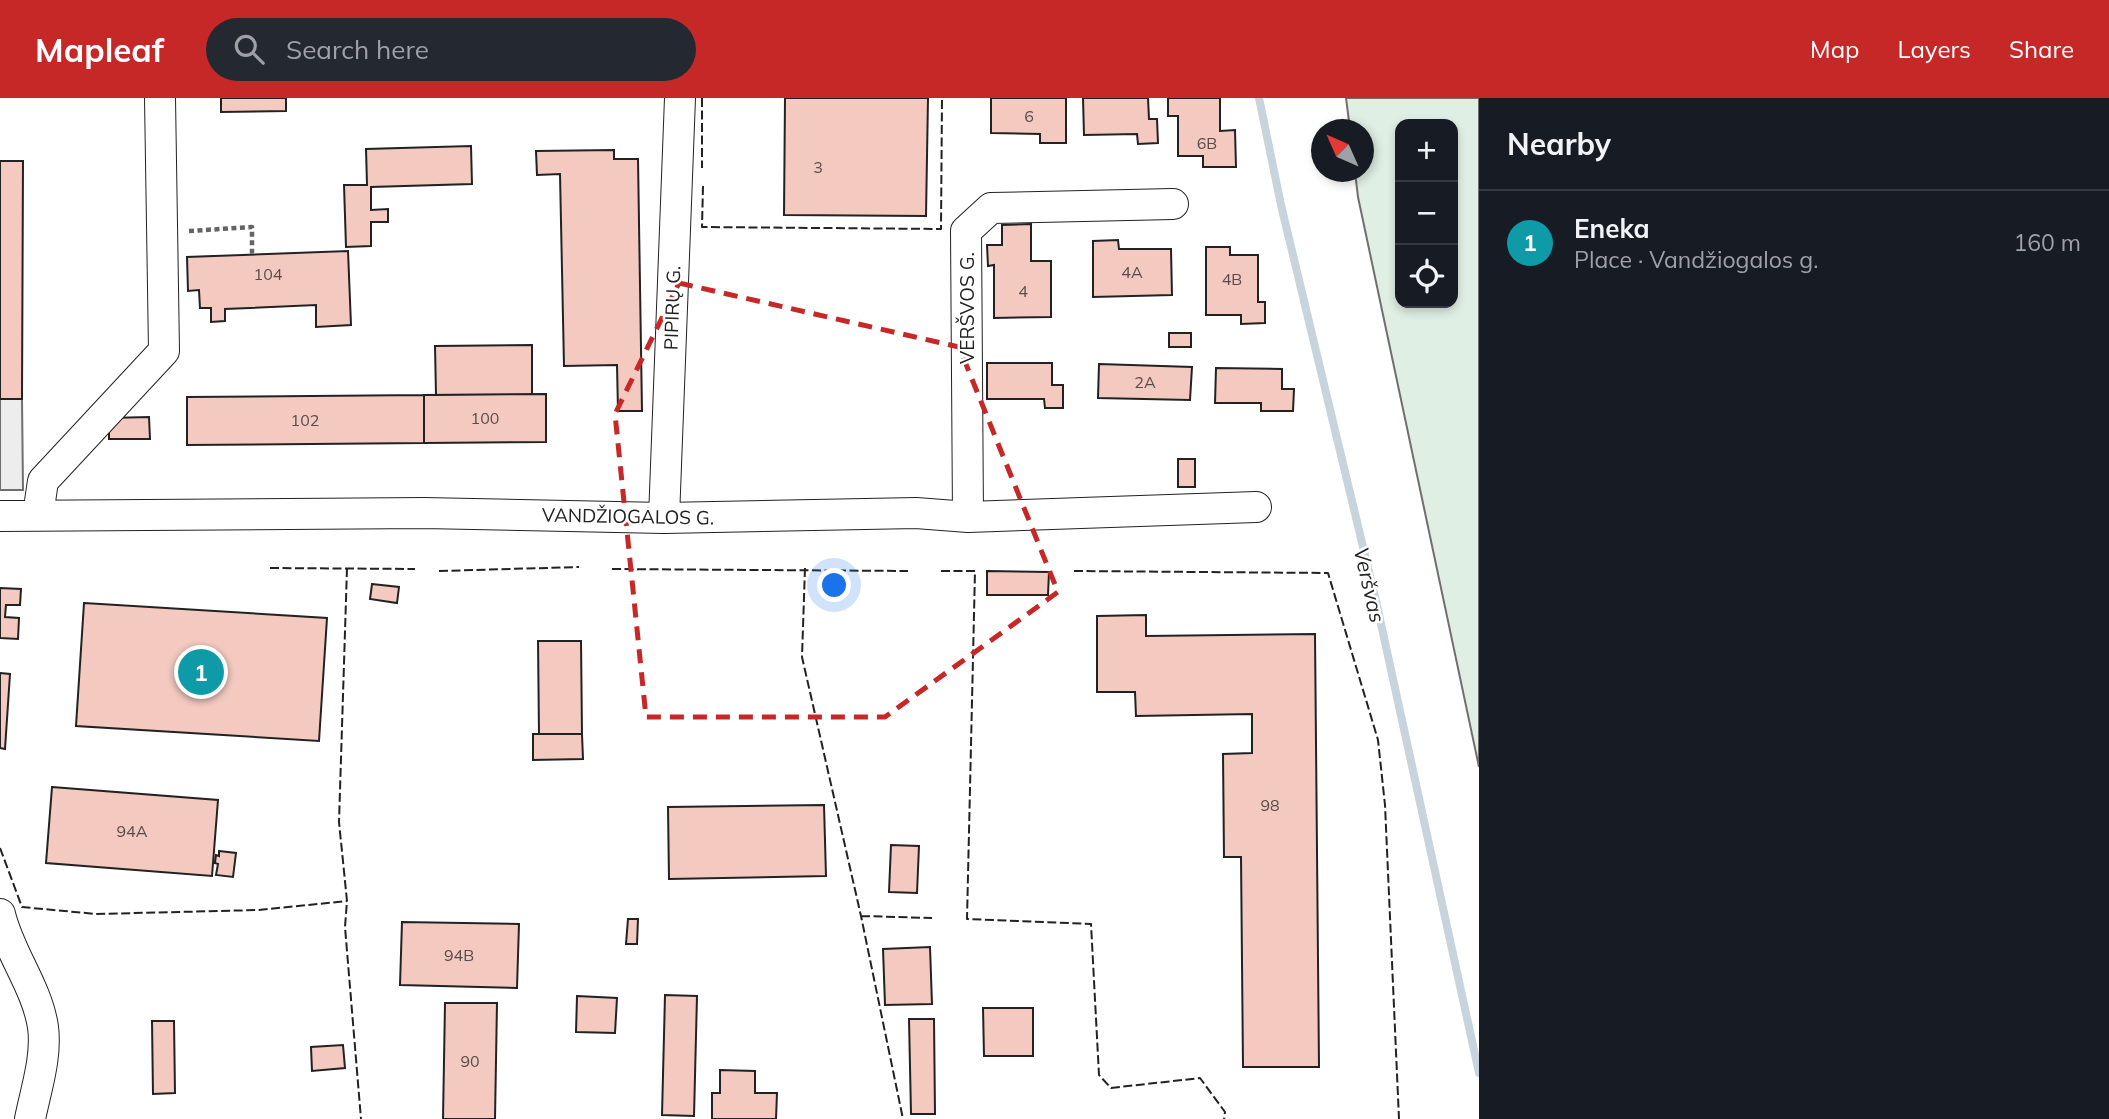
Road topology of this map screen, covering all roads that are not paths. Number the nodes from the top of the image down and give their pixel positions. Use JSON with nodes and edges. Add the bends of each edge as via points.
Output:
{"nodes":[{"id":1,"x":160,"y":98,"type":"edge"},
{"id":2,"x":680,"y":98,"type":"edge"},
{"id":3,"x":1173,"y":204,"type":"dead end"},
{"id":4,"x":1255,"y":507,"type":"dead end"},
{"id":5,"x":38,"y":515,"type":"junction"},
{"id":6,"x":0,"y":516,"type":"edge"},
{"id":7,"x":968,"y":517,"type":"junction"},
{"id":8,"x":664,"y":518,"type":"junction"},
{"id":9,"x":0,"y":914,"type":"edge"},
{"id":10,"x":30,"y":1119,"type":"edge"}],
"edges":[{"from":1,"to":5,"type":"street","via":[[164,351],[43,481]]},
{"from":2,"to":8,"type":"street","name":"PIPIRŲ G."},
{"from":3,"to":7,"type":"street","name":"VERŠVOS G.","via":[[991,208],[966,231]]},
{"from":4,"to":7,"type":"street","name":"VANDŽIOGALOS G."},
{"from":5,"to":6,"type":"street","name":"VANDŽIOGALOS G."},
{"from":5,"to":8,"type":"street","name":"VANDŽIOGALOS G.","via":[[424,513]]},
{"from":7,"to":8,"type":"street","name":"VANDŽIOGALOS G.","via":[[916,513]]},
{"from":9,"to":10,"type":"street","via":[[43,1027],[44,1050]]}]}
